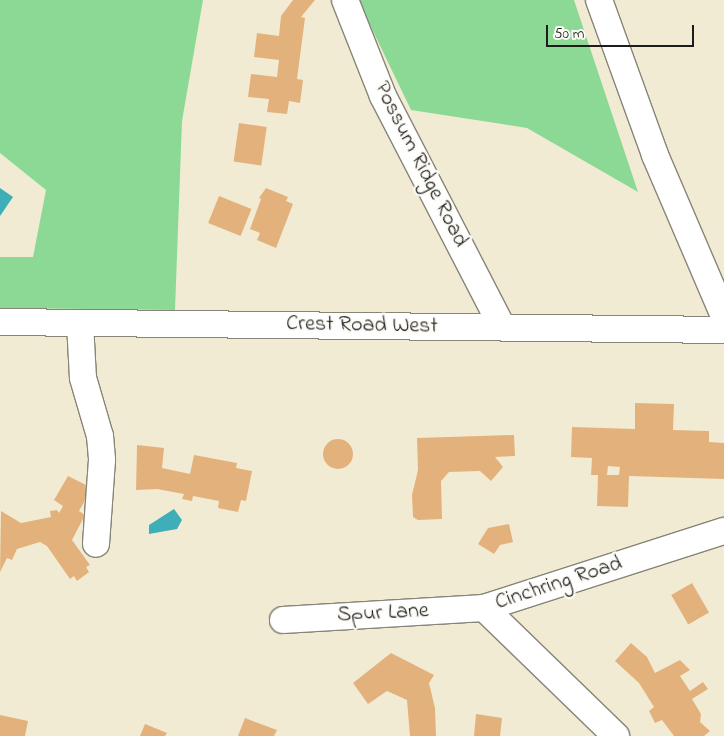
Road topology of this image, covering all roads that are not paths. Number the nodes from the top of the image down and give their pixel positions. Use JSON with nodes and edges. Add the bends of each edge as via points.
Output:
{"nodes":[{"id":1,"x":345,"y":0,"type":"edge"},
{"id":2,"x":599,"y":0,"type":"edge"},
{"id":3,"x":724,"y":316,"type":"edge"},
{"id":4,"x":0,"y":322,"type":"edge"},
{"id":5,"x":80,"y":323,"type":"junction"},
{"id":6,"x":502,"y":327,"type":"junction"},
{"id":7,"x":724,"y":330,"type":"edge"},
{"id":8,"x":724,"y":532,"type":"edge"},
{"id":9,"x":96,"y":544,"type":"dead end"},
{"id":10,"x":484,"y":608,"type":"junction"},
{"id":11,"x":283,"y":620,"type":"dead end"},
{"id":12,"x":616,"y":736,"type":"edge"}],
"edges":[{"from":1,"to":6,"type":"street","name":"Possum Ridge Road","via":[[383,96]]},
{"from":2,"to":3,"type":"street","via":[[655,155]]},
{"from":4,"to":5,"type":"street","name":"Crest Road West"},
{"from":5,"to":6,"type":"street","name":"Crest Road West"},
{"from":5,"to":9,"type":"street","via":[[83,378],[100,436],[102,460]]},
{"from":6,"to":7,"type":"street","name":"Crest Road West"},
{"from":8,"to":10,"type":"street","name":"Cinchring Road"},
{"from":10,"to":11,"type":"street","name":"Spur Lane"},
{"from":10,"to":12,"type":"street","name":"Cinchring Road"}]}
